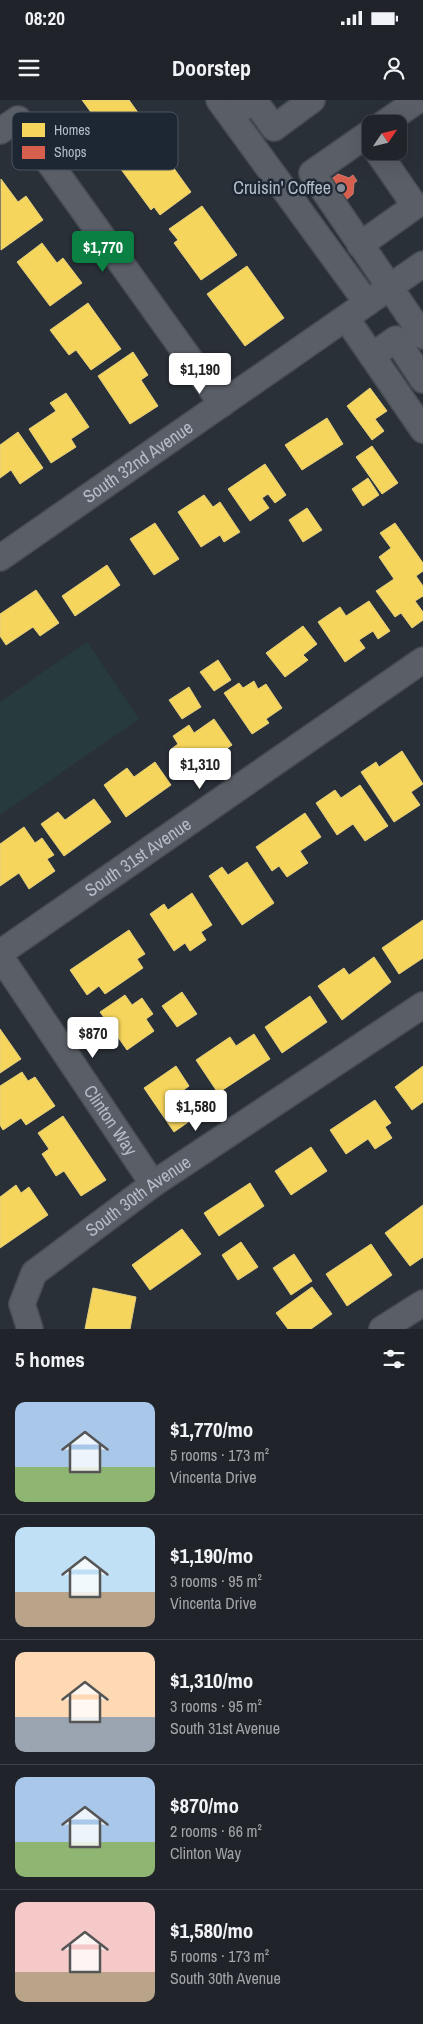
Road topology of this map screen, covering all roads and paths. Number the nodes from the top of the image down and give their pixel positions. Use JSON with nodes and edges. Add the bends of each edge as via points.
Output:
{"nodes":[{"id":1,"x":312,"y":100,"type":"edge"},
{"id":2,"x":418,"y":100,"type":"edge"},
{"id":3,"x":225,"y":108,"type":"edge"},
{"id":4,"x":400,"y":115,"type":"edge"},
{"id":5,"x":362,"y":144,"type":"edge"},
{"id":6,"x":388,"y":160,"type":"edge"},
{"id":7,"x":43,"y":170,"type":"edge"},
{"id":8,"x":360,"y":245,"type":"junction"},
{"id":9,"x":423,"y":264,"type":"edge"},
{"id":10,"x":390,"y":288,"type":"junction"},
{"id":11,"x":367,"y":303,"type":"junction"},
{"id":12,"x":346,"y":318,"type":"junction"},
{"id":13,"x":423,"y":336,"type":"edge"},
{"id":14,"x":372,"y":356,"type":"junction"},
{"id":15,"x":423,"y":380,"type":"edge"},
{"id":16,"x":222,"y":404,"type":"junction"},
{"id":17,"x":423,"y":430,"type":"edge"},
{"id":18,"x":0,"y":558,"type":"edge"},
{"id":19,"x":423,"y":660,"type":"edge"},
{"id":20,"x":0,"y":955,"type":"edge"},
{"id":21,"x":423,"y":1005,"type":"edge"},
{"id":22,"x":153,"y":1184,"type":"junction"},
{"id":23,"x":423,"y":1302,"type":"edge"},
{"id":24,"x":30,"y":1329,"type":"edge"},
{"id":25,"x":382,"y":1329,"type":"edge"}],
"edges":[{"from":1,"to":3,"type":"street","via":[[274,128],[254,100]]},
{"from":2,"to":4,"type":"street"},
{"from":3,"to":11,"type":"street"},
{"from":5,"to":8,"type":"street","via":[[312,174]]},
{"from":6,"to":8,"type":"street","via":[[415,206]]},
{"from":7,"to":16,"type":"street"},
{"from":8,"to":10,"type":"street"},
{"from":9,"to":10,"type":"street","name":"South 32nd Avenue"},
{"from":10,"to":11,"type":"street","name":"South 32nd Avenue"},
{"from":10,"to":13,"type":"street"},
{"from":11,"to":12,"type":"street","name":"South 32nd Avenue"},
{"from":12,"to":14,"type":"street"},
{"from":12,"to":16,"type":"street","name":"South 32nd Avenue"},
{"from":14,"to":15,"type":"street","via":[[396,339]]},
{"from":14,"to":17,"type":"street"},
{"from":16,"to":18,"type":"street","name":"South 32nd Avenue"},
{"from":19,"to":20,"type":"street","name":"South 31st Avenue"},
{"from":20,"to":22,"type":"street","name":"Clinton Way"},
{"from":21,"to":22,"type":"street","name":"South 30th Avenue"},
{"from":22,"to":24,"type":"street","name":"South 30th Avenue","via":[[34,1273],[22,1304]]},
{"from":23,"to":25,"type":"street"}]}
